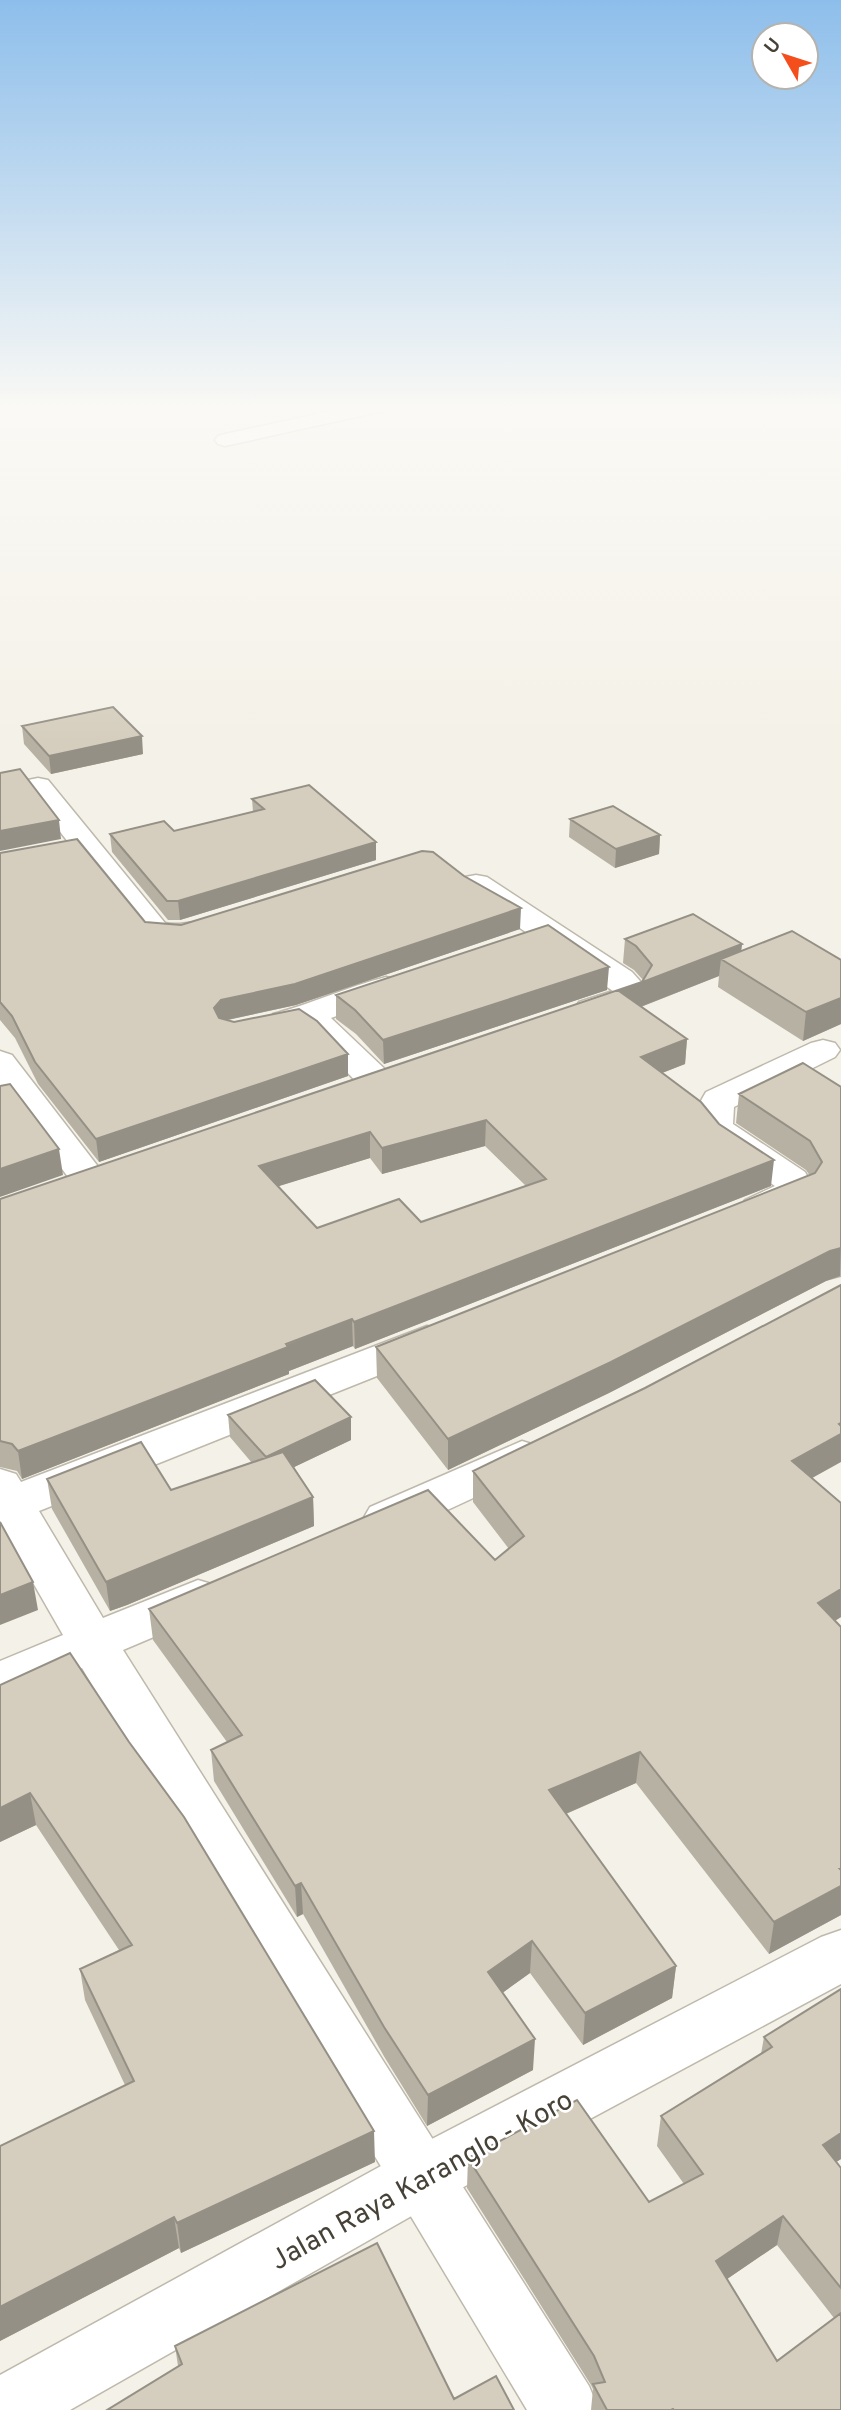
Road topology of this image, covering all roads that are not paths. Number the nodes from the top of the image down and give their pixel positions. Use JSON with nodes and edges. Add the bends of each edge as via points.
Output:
{"nodes":[{"id":1,"x":38,"y":786,"type":"dead end"},
{"id":2,"x":447,"y":864,"type":"edge"},
{"id":3,"x":222,"y":921,"type":"edge"},
{"id":4,"x":550,"y":933,"type":"junction"},
{"id":5,"x":511,"y":946,"type":"edge"},
{"id":6,"x":420,"y":976,"type":"edge"},
{"id":7,"x":303,"y":1018,"type":"junction"},
{"id":8,"x":562,"y":1019,"type":"edge"},
{"id":9,"x":249,"y":1028,"type":"edge"},
{"id":10,"x":822,"y":1050,"type":"dead end"},
{"id":11,"x":0,"y":1062,"type":"edge"},
{"id":12,"x":341,"y":1093,"type":"edge"},
{"id":13,"x":90,"y":1181,"type":"edge"},
{"id":14,"x":720,"y":1223,"type":"edge"},
{"id":15,"x":463,"y":1325,"type":"edge"},
{"id":16,"x":553,"y":1442,"type":"edge"},
{"id":17,"x":6,"y":1494,"type":"edge"},
{"id":18,"x":343,"y":1536,"type":"edge"},
{"id":19,"x":230,"y":1584,"type":"edge"},
{"id":20,"x":92,"y":1642,"type":"junction"},
{"id":21,"x":0,"y":1682,"type":"edge"},
{"id":22,"x":841,"y":1955,"type":"edge"},
{"id":23,"x":423,"y":2176,"type":"junction"},
{"id":24,"x":4,"y":2410,"type":"edge"},
{"id":25,"x":565,"y":2410,"type":"edge"}],
"edges":[{"from":1,"to":3,"type":"street","via":[[73,848],[158,933],[182,933]]},
{"from":2,"to":4,"type":"street"},
{"from":4,"to":5,"type":"street"},
{"from":4,"to":8,"type":"street","via":[[631,990],[627,997]]},
{"from":6,"to":7,"type":"street"},
{"from":7,"to":9,"type":"street"},
{"from":7,"to":12,"type":"street","via":[[322,1026],[388,1077]]},
{"from":10,"to":14,"type":"street","via":[[719,1100],[713,1120],[717,1130],[792,1180],[797,1192]]},
{"from":11,"to":13,"type":"street"},
{"from":15,"to":17,"type":"street"},
{"from":16,"to":18,"type":"street"},
{"from":17,"to":20,"type":"street"},
{"from":19,"to":20,"type":"street"},
{"from":20,"to":21,"type":"street"},
{"from":20,"to":23,"type":"street"},
{"from":22,"to":23,"type":"street","name":"Jalan Raya Karanglo - Koro"},
{"from":23,"to":24,"type":"street","name":"Jalan Raya Karanglo - Koro"},
{"from":23,"to":25,"type":"street"}]}
